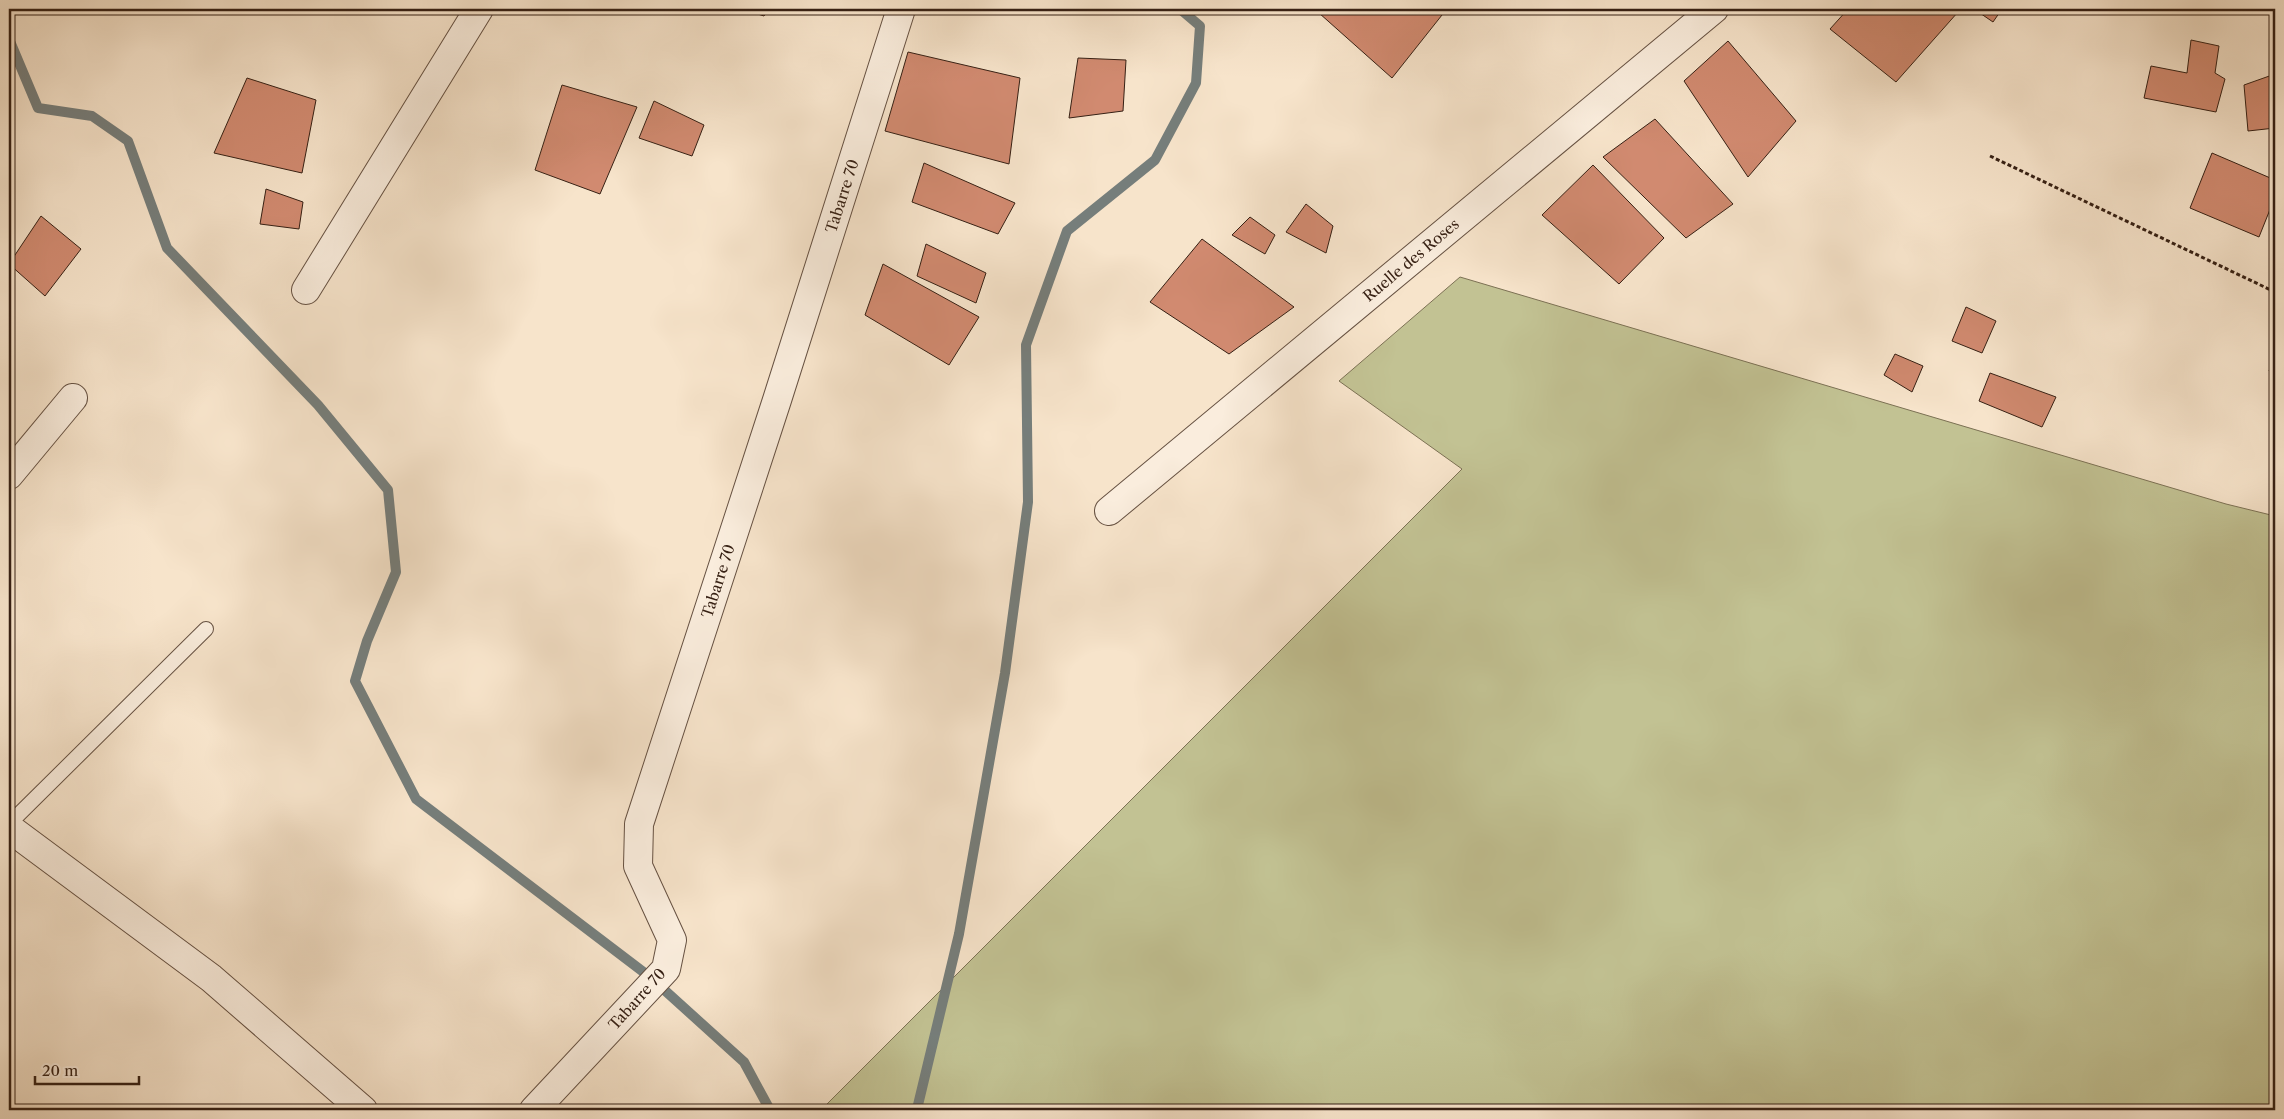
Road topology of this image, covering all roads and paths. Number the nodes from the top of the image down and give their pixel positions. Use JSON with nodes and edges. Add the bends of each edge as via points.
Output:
{"nodes":[{"id":1,"x":478,"y":9,"type":"edge"},
{"id":2,"x":901,"y":9,"type":"edge"},
{"id":3,"x":1714,"y":9,"type":"edge"},
{"id":4,"x":1990,"y":156,"type":"dead end"},
{"id":5,"x":306,"y":290,"type":"dead end"},
{"id":6,"x":2275,"y":292,"type":"edge"},
{"id":7,"x":73,"y":398,"type":"dead end"},
{"id":8,"x":9,"y":475,"type":"edge"},
{"id":9,"x":1109,"y":510,"type":"dead end"},
{"id":10,"x":206,"y":629,"type":"dead end"},
{"id":11,"x":9,"y":824,"type":"edge"},
{"id":12,"x":9,"y":828,"type":"edge"},
{"id":13,"x":363,"y":1110,"type":"edge"},
{"id":14,"x":534,"y":1110,"type":"edge"}],
"edges":[{"from":1,"to":5,"type":"street"},
{"from":2,"to":14,"type":"street","name":"Tabarre 70","via":[[638,824],[638,866],[672,940],[666,969]]},
{"from":3,"to":9,"type":"street","name":"Ruelle des Roses"},
{"from":4,"to":6,"type":"path"},
{"from":7,"to":8,"type":"street"},
{"from":10,"to":11,"type":"lane"},
{"from":12,"to":13,"type":"street","via":[[211,978]]}]}
